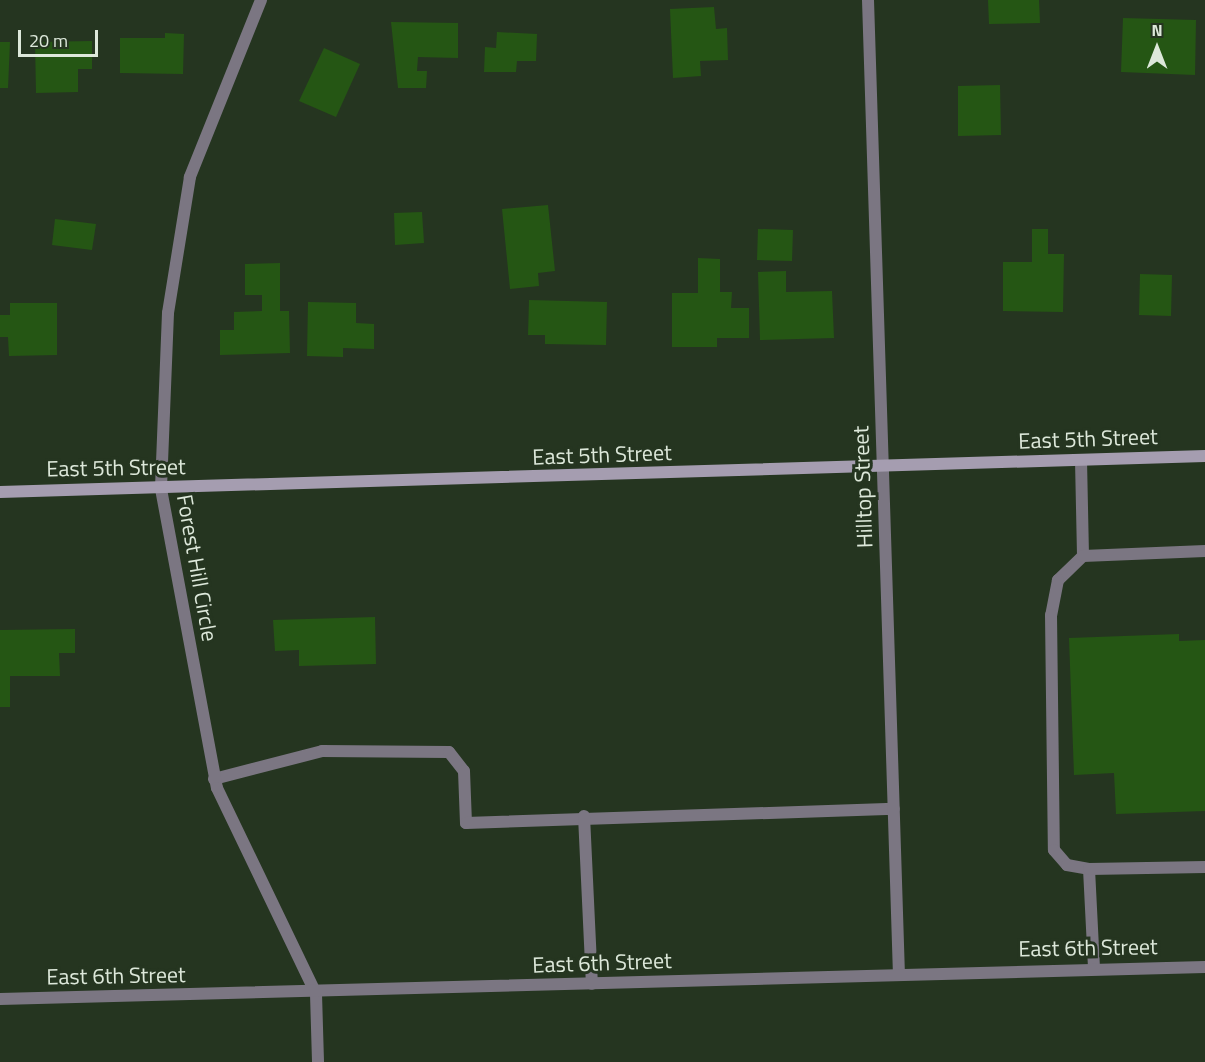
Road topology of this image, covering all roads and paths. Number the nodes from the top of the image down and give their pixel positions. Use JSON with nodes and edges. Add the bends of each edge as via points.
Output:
{"nodes":[{"id":1,"x":261,"y":0,"type":"edge"},
{"id":2,"x":868,"y":0,"type":"edge"},
{"id":3,"x":1205,"y":456,"type":"edge"},
{"id":4,"x":1080,"y":460,"type":"junction"},
{"id":5,"x":884,"y":467,"type":"junction"},
{"id":6,"x":161,"y":489,"type":"junction"},
{"id":7,"x":0,"y":492,"type":"edge"},
{"id":8,"x":1205,"y":551,"type":"edge"},
{"id":9,"x":1083,"y":556,"type":"junction"},
{"id":10,"x":214,"y":779,"type":"junction"},
{"id":11,"x":894,"y":808,"type":"junction"},
{"id":12,"x":584,"y":816,"type":"junction"},
{"id":13,"x":1205,"y":867,"type":"edge"},
{"id":14,"x":1089,"y":869,"type":"junction"},
{"id":15,"x":1205,"y":967,"type":"edge"},
{"id":16,"x":1094,"y":969,"type":"junction"},
{"id":17,"x":899,"y":972,"type":"junction"},
{"id":18,"x":592,"y":984,"type":"junction"},
{"id":19,"x":316,"y":994,"type":"junction"},
{"id":20,"x":0,"y":999,"type":"edge"},
{"id":21,"x":318,"y":1062,"type":"edge"}],
"edges":[{"from":1,"to":6,"type":"street","name":"Forest Hill Circle","via":[[190,177],[168,313]]},
{"from":2,"to":5,"type":"street","name":"Hilltop Street"},
{"from":3,"to":4,"type":"main road","name":"East 5th Street"},
{"from":4,"to":5,"type":"main road","name":"East 5th Street"},
{"from":4,"to":9,"type":"street"},
{"from":5,"to":6,"type":"main road","name":"East 5th Street"},
{"from":5,"to":11,"type":"street","name":"Hilltop Street"},
{"from":6,"to":7,"type":"main road","name":"East 5th Street"},
{"from":6,"to":10,"type":"street","name":"Forest Hill Circle"},
{"from":8,"to":9,"type":"street"},
{"from":9,"to":14,"type":"street","via":[[1058,580],[1050,657],[1054,850],[1067,864]]},
{"from":10,"to":12,"type":"street","via":[[322,751],[450,752],[464,771],[466,823]]},
{"from":10,"to":19,"type":"street","name":"Forest Hill Circle"},
{"from":11,"to":12,"type":"street"},
{"from":11,"to":17,"type":"street","name":"Hilltop Street"},
{"from":12,"to":18,"type":"street"},
{"from":13,"to":14,"type":"street"},
{"from":14,"to":16,"type":"street"},
{"from":15,"to":16,"type":"street","name":"East 6th Street"},
{"from":16,"to":17,"type":"street","name":"East 6th Street"},
{"from":17,"to":18,"type":"street","name":"East 6th Street"},
{"from":18,"to":19,"type":"street","name":"East 6th Street"},
{"from":19,"to":20,"type":"street","name":"East 6th Street"},
{"from":19,"to":21,"type":"street","name":"Forest Hill Circle"}]}
